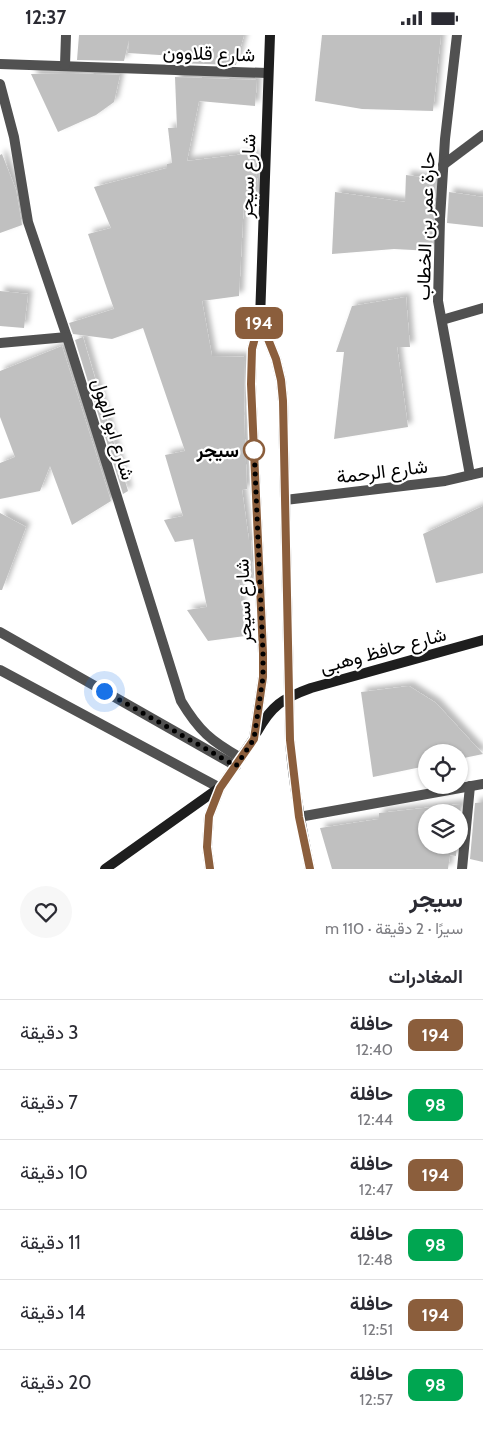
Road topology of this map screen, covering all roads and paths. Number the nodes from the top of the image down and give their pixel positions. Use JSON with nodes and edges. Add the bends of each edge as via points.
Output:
{"nodes":[{"id":1,"x":66,"y":35,"type":"edge"},
{"id":2,"x":270,"y":35,"type":"edge"},
{"id":3,"x":456,"y":35,"type":"edge"},
{"id":4,"x":0,"y":64,"type":"edge"},
{"id":5,"x":65,"y":65,"type":"junction"},
{"id":6,"x":267,"y":73,"type":"junction"},
{"id":7,"x":0,"y":84,"type":"edge"},
{"id":8,"x":483,"y":135,"type":"edge"},
{"id":9,"x":444,"y":165,"type":"junction"},
{"id":10,"x":483,"y":308,"type":"edge"},
{"id":11,"x":260,"y":319,"type":"junction"},
{"id":12,"x":442,"y":320,"type":"junction"},
{"id":13,"x":67,"y":337,"type":"junction"},
{"id":14,"x":0,"y":343,"type":"edge"},
{"id":15,"x":483,"y":472,"type":"edge"},
{"id":16,"x":470,"y":475,"type":"junction"},
{"id":17,"x":285,"y":500,"type":"junction"},
{"id":18,"x":0,"y":632,"type":"edge"},
{"id":19,"x":483,"y":640,"type":"edge"},
{"id":20,"x":0,"y":670,"type":"edge"},
{"id":21,"x":289,"y":695,"type":"junction"},
{"id":22,"x":254,"y":739,"type":"junction"},
{"id":23,"x":239,"y":762,"type":"junction"},
{"id":24,"x":483,"y":784,"type":"edge"},
{"id":25,"x":470,"y":787,"type":"junction"},
{"id":26,"x":220,"y":788,"type":"junction"},
{"id":27,"x":299,"y":817,"type":"junction"},
{"id":28,"x":105,"y":869,"type":"edge"},
{"id":29,"x":210,"y":869,"type":"edge"},
{"id":30,"x":310,"y":869,"type":"edge"},
{"id":31,"x":462,"y":869,"type":"edge"}],
"edges":[{"from":1,"to":5,"type":"street"},
{"from":2,"to":6,"type":"main road","name":"شارع سيجر"},
{"from":3,"to":9,"type":"street","name":"حارة عمر بن الخطاب"},
{"from":4,"to":5,"type":"street","name":"شارع قلاوون"},
{"from":5,"to":6,"type":"street","name":"شارع قلاوون"},
{"from":6,"to":11,"type":"main road","name":"شارع سيجر"},
{"from":7,"to":13,"type":"street","name":"شارع ابو الهول","via":[[14,137],[28,223]]},
{"from":8,"to":9,"type":"street"},
{"from":9,"to":12,"type":"street","name":"حارة عمر بن الخطاب","via":[[438,301]]},
{"from":10,"to":12,"type":"street"},
{"from":11,"to":17,"type":"main road","name":"شارع سيجر","via":[[281,380]]},
{"from":11,"to":22,"type":"main road","name":"شارع سيجر","via":[[252,349],[251,384],[263,677]]},
{"from":12,"to":16,"type":"street","name":"حارة عمر بن الخطاب"},
{"from":13,"to":14,"type":"street"},
{"from":13,"to":23,"type":"street","name":"شارع ابو الهول","via":[[181,701],[194,723]]},
{"from":15,"to":16,"type":"street","name":"شارع الرحمة"},
{"from":16,"to":17,"type":"street","name":"شارع الرحمة"},
{"from":17,"to":21,"type":"main road","name":"شارع سيجر"},
{"from":18,"to":23,"type":"street"},
{"from":19,"to":21,"type":"main road","name":"شارع حافظ وهبى"},
{"from":20,"to":26,"type":"street"},
{"from":21,"to":22,"type":"main road","name":"شارع حافظ وهبى","via":[[265,717]]},
{"from":21,"to":27,"type":"main road","name":"شارع سيجر","via":[[292,771]]},
{"from":22,"to":23,"type":"main road","name":"شارع سيجر"},
{"from":23,"to":26,"type":"main road","name":"شارع سيجر"},
{"from":24,"to":25,"type":"street"},
{"from":25,"to":27,"type":"street"},
{"from":25,"to":31,"type":"street"},
{"from":26,"to":28,"type":"main road"},
{"from":26,"to":29,"type":"main road","name":"شارع سيجر","via":[[209,816],[207,847]]},
{"from":27,"to":30,"type":"main road","name":"شارع سيجر"}]}
